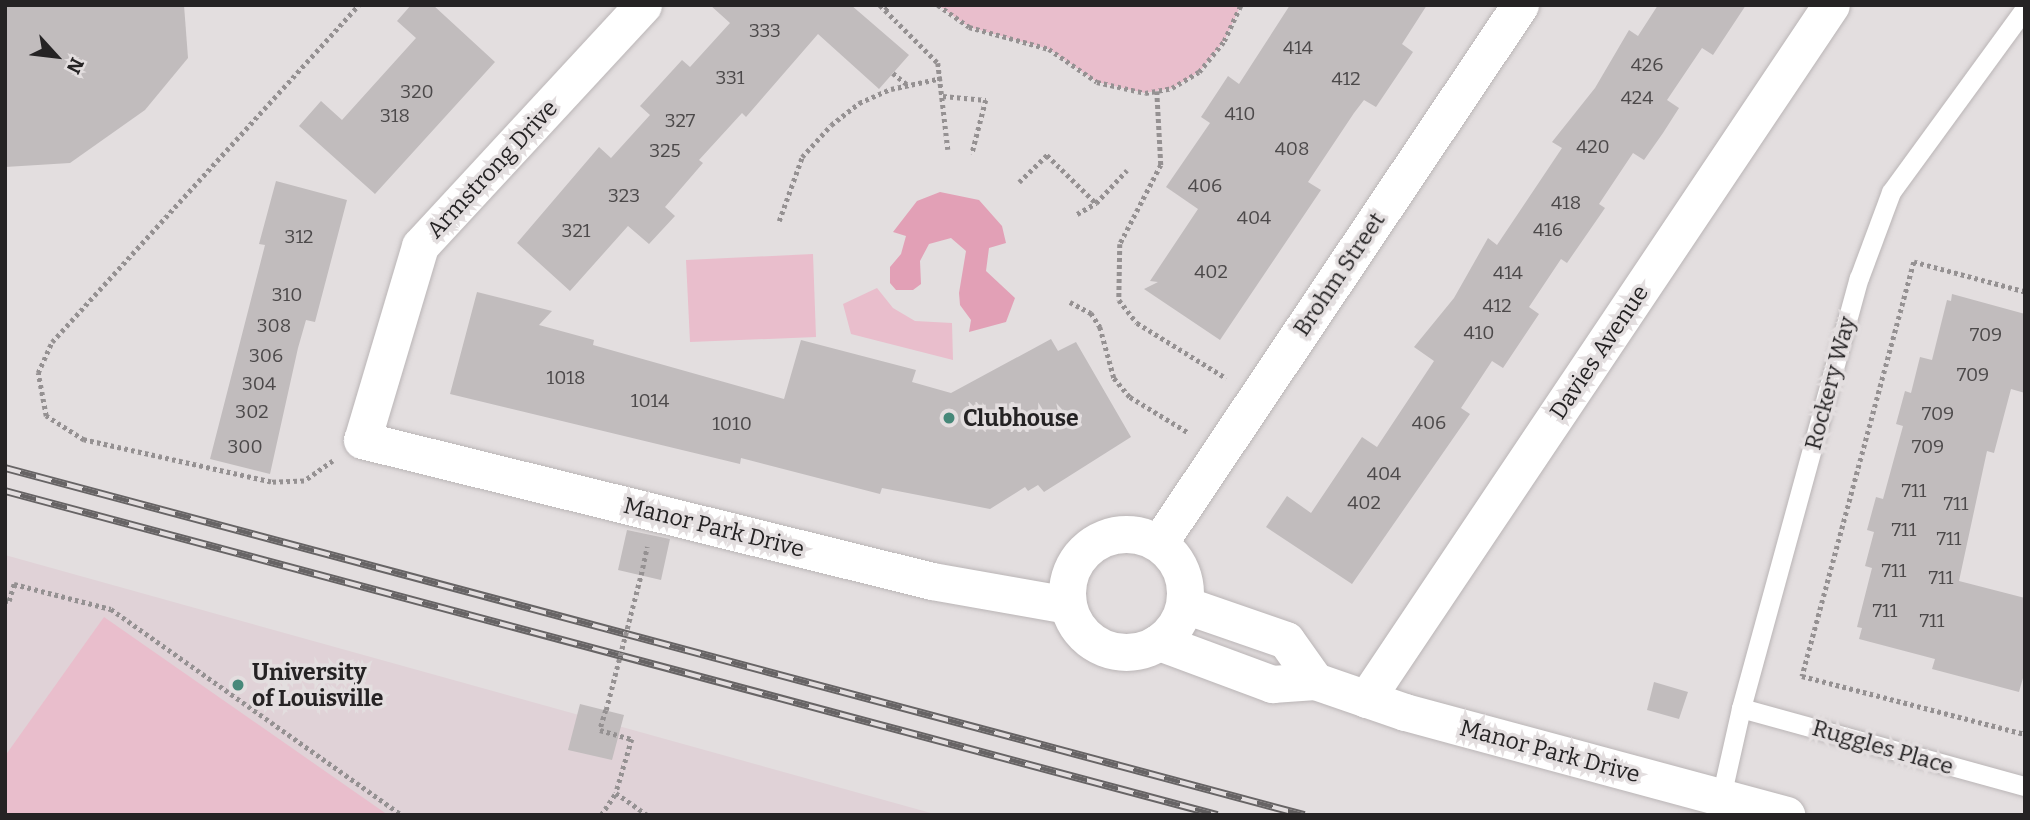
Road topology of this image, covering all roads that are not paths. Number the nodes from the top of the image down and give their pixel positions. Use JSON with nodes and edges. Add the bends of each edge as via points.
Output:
{"nodes":[{"id":1,"x":643,"y":5,"type":"edge"},
{"id":2,"x":1520,"y":5,"type":"edge"},
{"id":3,"x":1831,"y":5,"type":"edge"},
{"id":4,"x":2025,"y":8,"type":"edge"},
{"id":5,"x":362,"y":440,"type":"joint"},
{"id":6,"x":1159,"y":543,"type":"junction"},
{"id":7,"x":1185,"y":604,"type":"junction"},
{"id":8,"x":1068,"y":605,"type":"junction"},
{"id":9,"x":1159,"y":642,"type":"junction"},
{"id":10,"x":1315,"y":681,"type":"junction"},
{"id":11,"x":1366,"y":699,"type":"junction"},
{"id":12,"x":1741,"y":708,"type":"junction"},
{"id":13,"x":2025,"y":786,"type":"edge"},
{"id":14,"x":1721,"y":797,"type":"junction"},
{"id":15,"x":1786,"y":815,"type":"edge"}],
"edges":[{"from":1,"to":5,"type":"street","name":"Armstrong Drive","via":[[420,246]]},
{"from":2,"to":6,"type":"street","name":"Brohm Street"},
{"from":3,"to":11,"type":"street","name":"Davies Avenue"},
{"from":4,"to":12,"type":"lane","name":"Rockery Way","via":[[1891,192],[1859,278]]},
{"from":5,"to":8,"type":"street","name":"Manor Park Drive","via":[[932,581]]},
{"from":6,"to":7,"type":"street","via":[[1176,560],[1184,581]]},
{"from":6,"to":8,"type":"street","via":[[1138,534],[1114,534],[1093,544],[1077,560],[1068,582]]},
{"from":7,"to":9,"type":"street","via":[[1176,626]]},
{"from":7,"to":10,"type":"street","via":[[1286,639]]},
{"from":8,"to":9,"type":"street","via":[[1077,627],[1094,643],[1115,652],[1138,651]]},
{"from":9,"to":10,"type":"street","name":"Manor Park Drive","via":[[1272,684]]},
{"from":10,"to":11,"type":"street","name":"Manor Park Drive"},
{"from":11,"to":14,"type":"street","name":"Manor Park Drive"},
{"from":12,"to":13,"type":"lane","name":"Ruggles Place"},
{"from":12,"to":14,"type":"lane","name":"Rockery Way"},
{"from":14,"to":15,"type":"street","name":"Manor Park Drive"}]}
